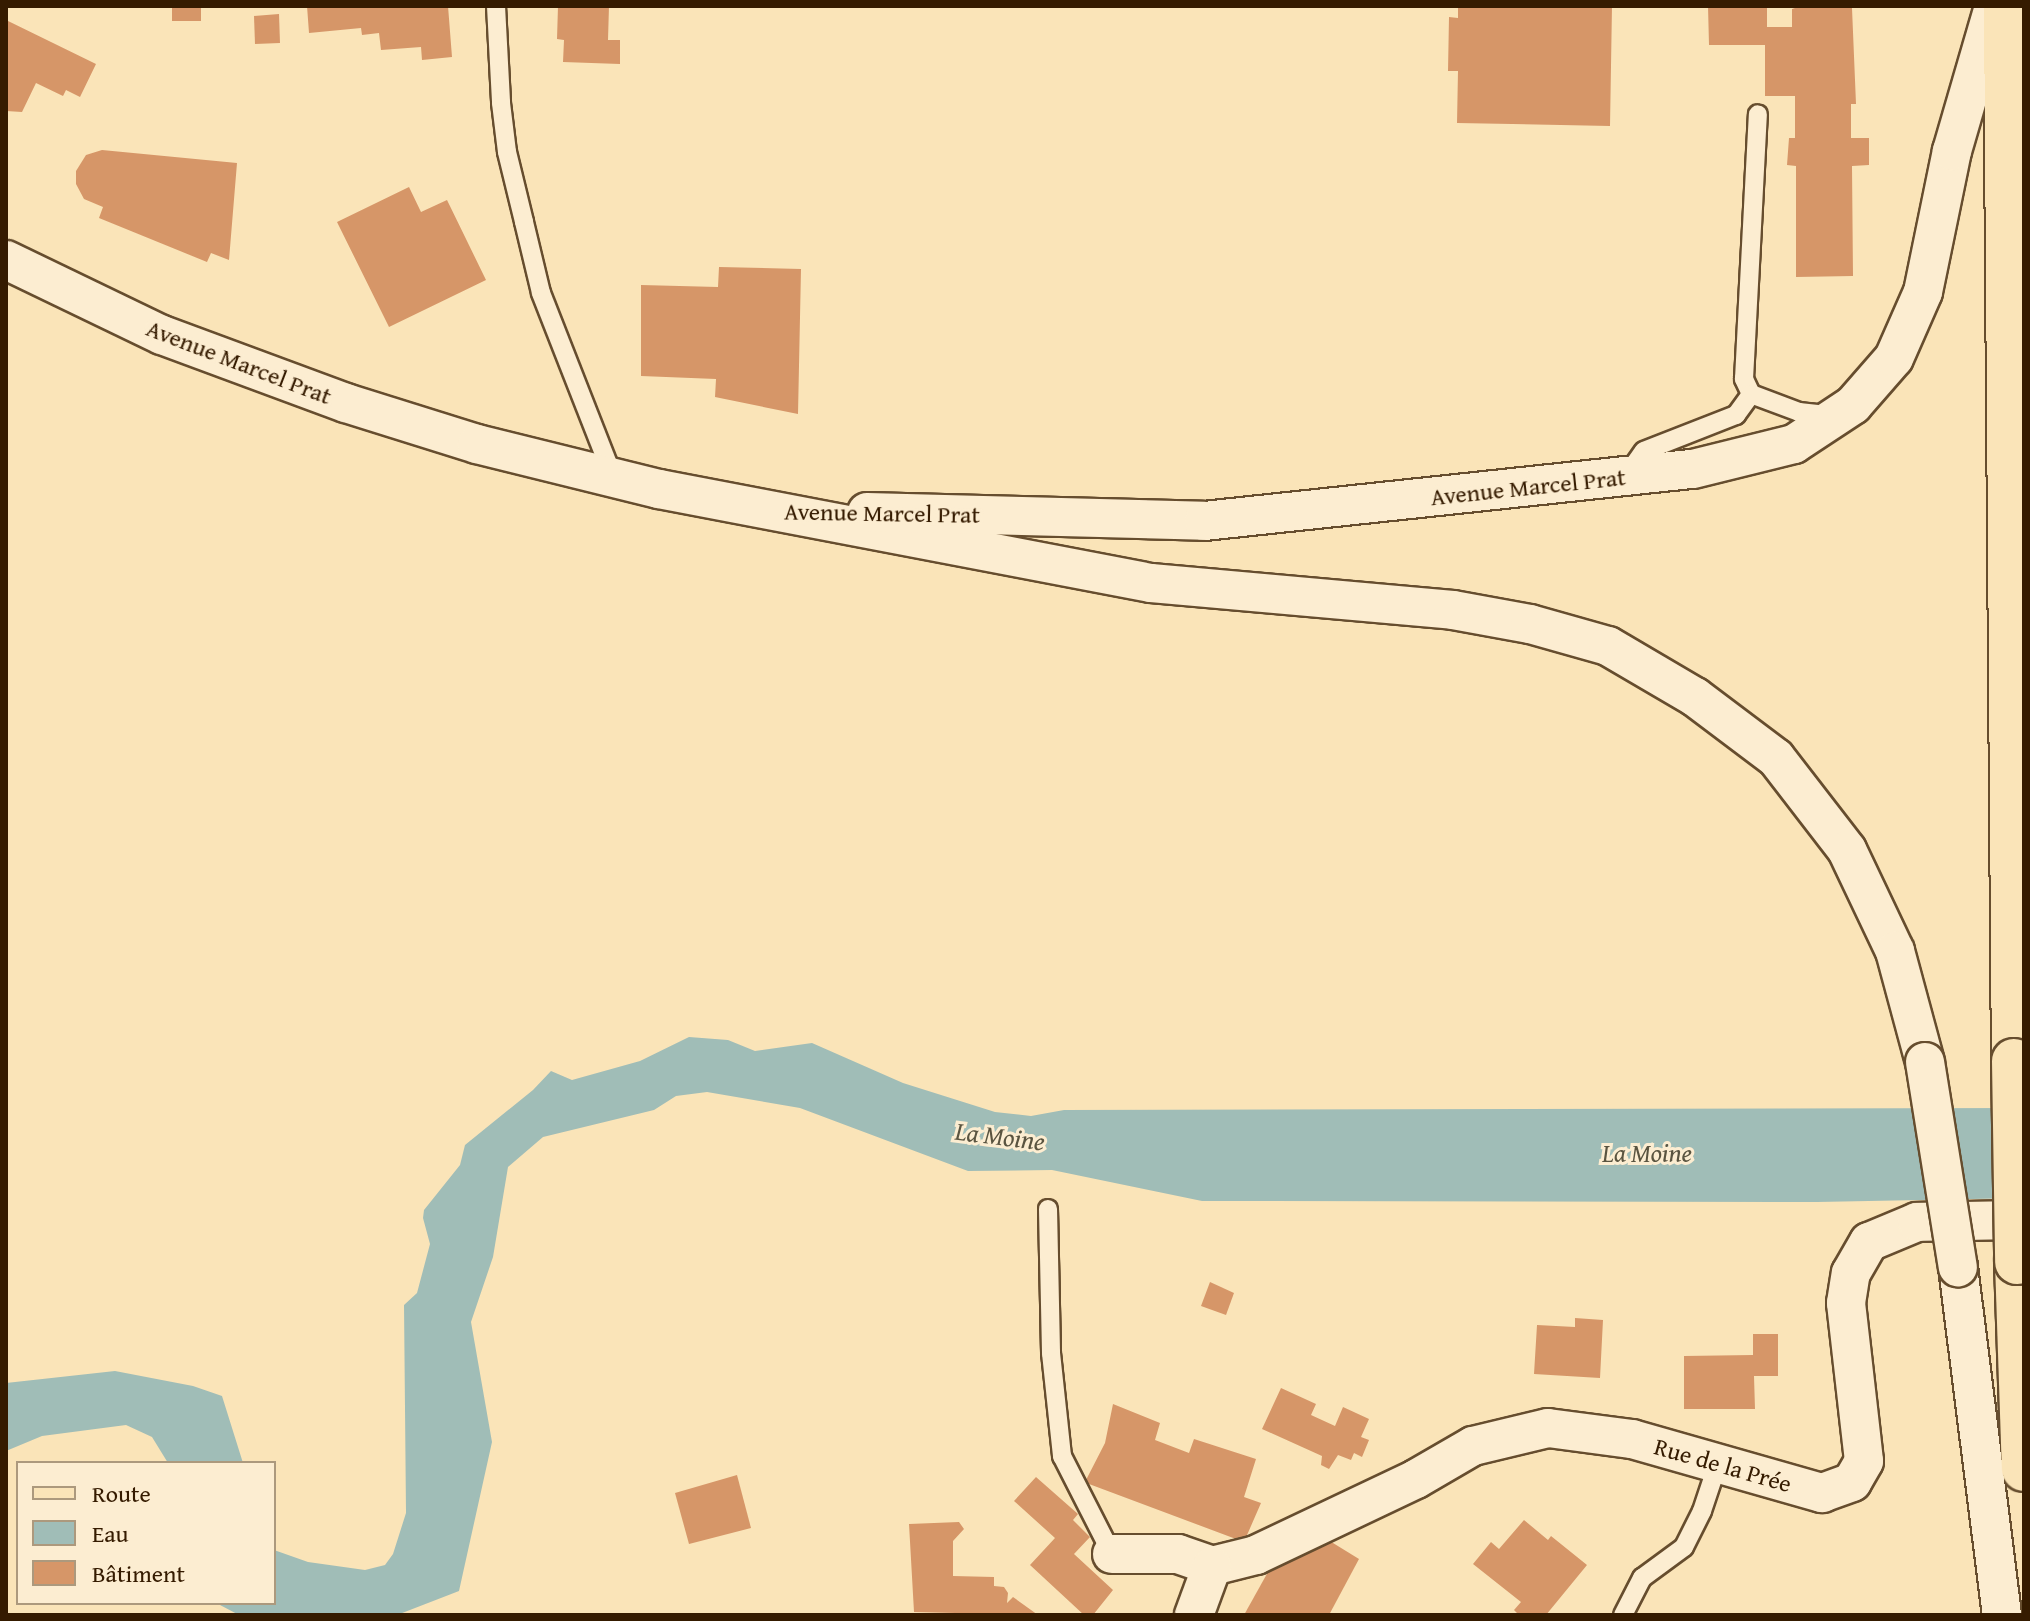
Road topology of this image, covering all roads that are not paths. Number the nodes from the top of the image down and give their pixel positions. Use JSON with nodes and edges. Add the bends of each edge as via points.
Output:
{"nodes":[{"id":1,"x":496,"y":6,"type":"edge"},
{"id":2,"x":1994,"y":6,"type":"edge"},
{"id":3,"x":2006,"y":6,"type":"edge"},
{"id":4,"x":1758,"y":114,"type":"dead end"},
{"id":5,"x":6,"y":260,"type":"edge"},
{"id":6,"x":1751,"y":394,"type":"junction"},
{"id":7,"x":1836,"y":416,"type":"junction"},
{"id":8,"x":1626,"y":476,"type":"junction"},
{"id":9,"x":613,"y":477,"type":"junction"},
{"id":10,"x":760,"y":510,"type":"junction"},
{"id":11,"x":1048,"y":1209,"type":"dead end"},
{"id":12,"x":2020,"y":1241,"type":"edge"},
{"id":13,"x":1718,"y":1463,"type":"junction"},
{"id":14,"x":2024,"y":1469,"type":"edge"},
{"id":15,"x":1112,"y":1554,"type":"joint"},
{"id":16,"x":1212,"y":1566,"type":"junction"},
{"id":17,"x":1194,"y":1615,"type":"edge"},
{"id":18,"x":1623,"y":1615,"type":"edge"},
{"id":19,"x":2002,"y":1615,"type":"edge"}],
"edges":[{"from":1,"to":9,"type":"lane","via":[[507,152],[541,293]]},
{"from":2,"to":7,"type":"street","name":"Avenue Marcel Prat","via":[[1952,151],[1923,292],[1894,358],[1853,405]]},
{"from":3,"to":12,"type":"main road","bridge":true},
{"from":4,"to":6,"type":"lane","via":[[1744,379]]},
{"from":5,"to":9,"type":"street","name":"Avenue Marcel Prat","via":[[162,335],[256,371],[477,444]]},
{"from":6,"to":7,"type":"lane","via":[[1799,412]]},
{"from":6,"to":8,"type":"lane","via":[[1736,415],[1644,451]]},
{"from":7,"to":8,"type":"street","name":"Avenue Marcel Prat","via":[[1794,444],[1693,469]]},
{"from":8,"to":10,"type":"street","name":"Avenue Marcel Prat","via":[[1204,521]]},
{"from":9,"to":10,"type":"street","name":"Avenue Marcel Prat"},
{"from":10,"to":19,"type":"street","name":"Avenue Marcel Prat","bridge":true,"via":[[1151,583],[1453,610],[1530,624],[1608,646],[1695,697],[1776,758],[1847,850],[1895,951],[1925,1062],[1958,1267]]},
{"from":11,"to":15,"type":"lane","via":[[1051,1353],[1062,1456]]},
{"from":12,"to":13,"type":"street","name":"Rue de la Prée","via":[[1917,1222],[1869,1242],[1851,1273],[1846,1303],[1864,1461],[1852,1482],[1822,1493]]},
{"from":12,"to":14,"type":"main road"},
{"from":13,"to":16,"type":"street","name":"Rue de la Prée","via":[[1632,1439],[1548,1428],[1473,1446],[1256,1555]]},
{"from":13,"to":18,"type":"lane","via":[[1684,1547],[1642,1578]]},
{"from":15,"to":16,"type":"street","via":[[1178,1554]]},
{"from":16,"to":17,"type":"street"}]}
